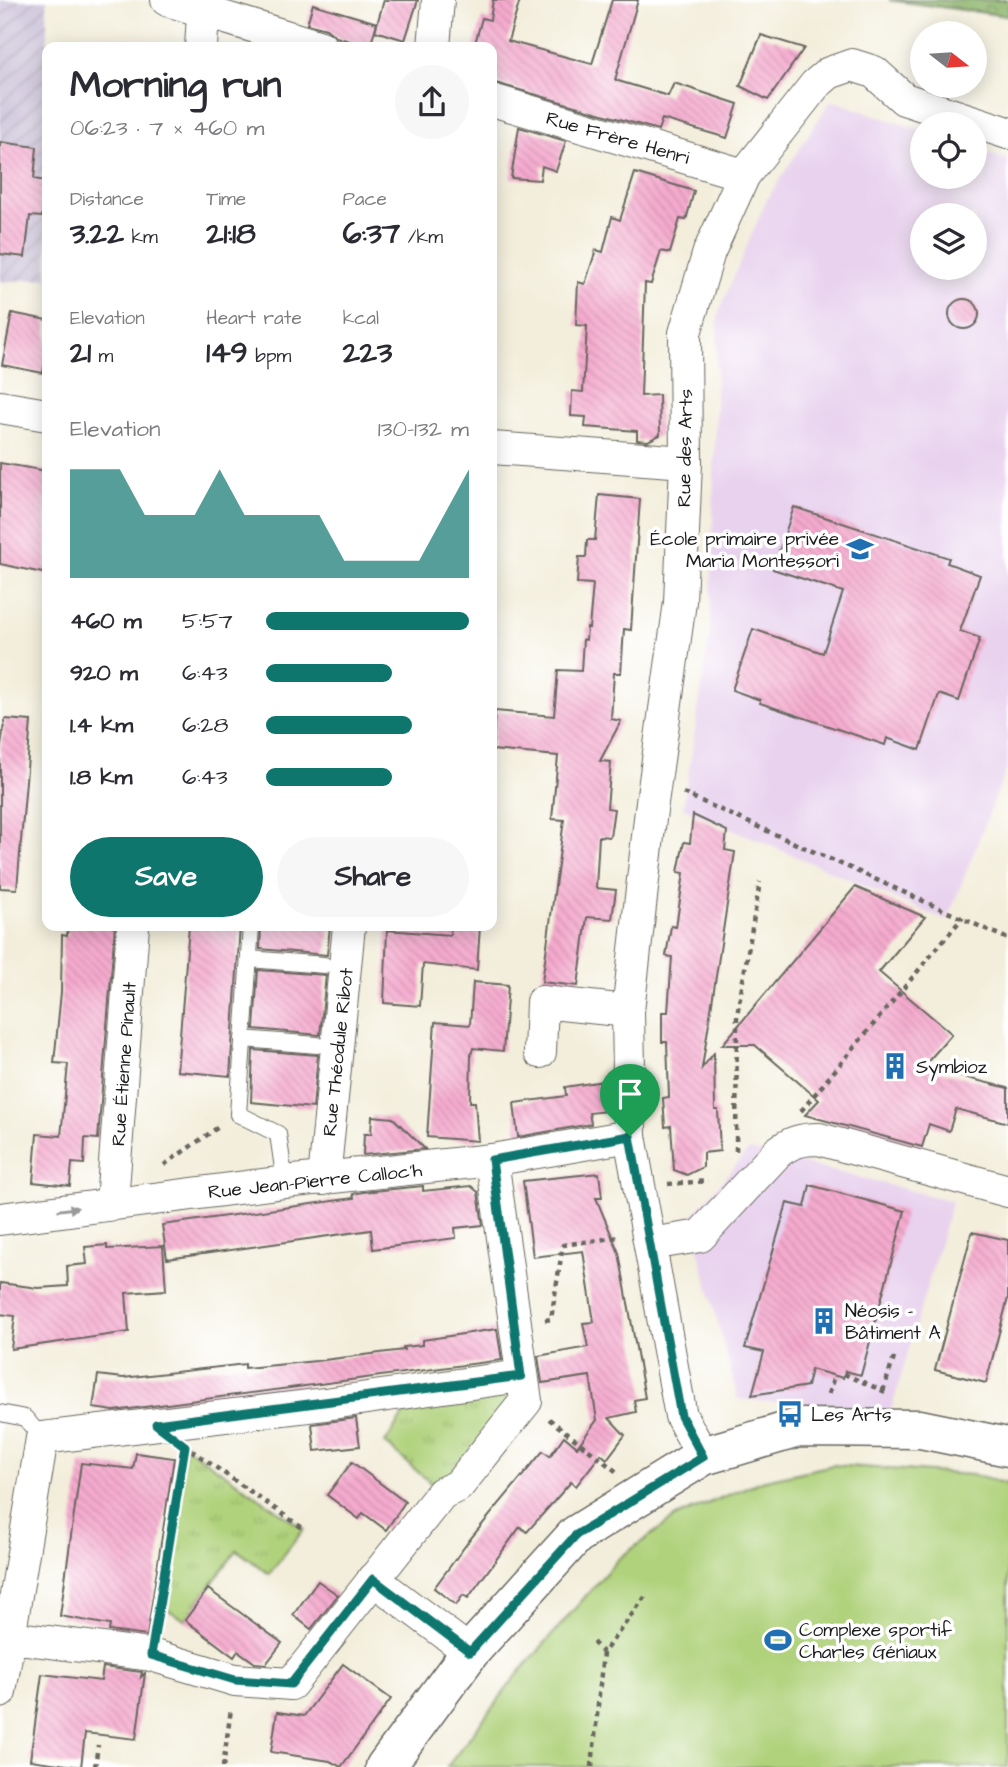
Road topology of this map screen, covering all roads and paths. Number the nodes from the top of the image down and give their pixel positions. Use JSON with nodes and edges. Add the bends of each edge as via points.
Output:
{"nodes":[{"id":1,"x":167,"y":0,"type":"edge"},
{"id":2,"x":438,"y":0,"type":"edge"},
{"id":3,"x":204,"y":5,"type":"edge"},
{"id":4,"x":201,"y":42,"type":"edge"},
{"id":5,"x":307,"y":42,"type":"edge"},
{"id":6,"x":434,"y":42,"type":"edge"},
{"id":7,"x":497,"y":101,"type":"edge"},
{"id":8,"x":1008,"y":133,"type":"edge"},
{"id":9,"x":744,"y":175,"type":"junction"},
{"id":10,"x":0,"y":408,"type":"edge"},
{"id":11,"x":42,"y":414,"type":"edge"},
{"id":12,"x":497,"y":448,"type":"edge"},
{"id":13,"x":686,"y":462,"type":"junction"},
{"id":14,"x":654,"y":785,"type":"junction"},
{"id":15,"x":760,"y":883,"type":"dead end"},
{"id":16,"x":963,"y":916,"type":"junction"},
{"id":17,"x":133,"y":931,"type":"edge"},
{"id":18,"x":251,"y":931,"type":"edge"},
{"id":19,"x":349,"y":931,"type":"edge"},
{"id":20,"x":1008,"y":939,"type":"edge"},
{"id":21,"x":249,"y":959,"type":"junction"},
{"id":22,"x":324,"y":965,"type":"dead end"},
{"id":23,"x":628,"y":1011,"type":"junction"},
{"id":24,"x":243,"y":1040,"type":"junction"},
{"id":25,"x":317,"y":1045,"type":"dead end"},
{"id":26,"x":540,"y":1052,"type":"dead end"},
{"id":27,"x":237,"y":1114,"type":"junction"},
{"id":28,"x":630,"y":1136,"type":"junction"},
{"id":29,"x":789,"y":1144,"type":"junction"},
{"id":30,"x":730,"y":1159,"type":"dead end"},
{"id":31,"x":492,"y":1160,"type":"junction"},
{"id":32,"x":158,"y":1170,"type":"dead end"},
{"id":33,"x":324,"y":1179,"type":"junction"},
{"id":34,"x":716,"y":1181,"type":"dead end"},
{"id":35,"x":285,"y":1182,"type":"junction"},
{"id":36,"x":639,"y":1185,"type":"junction"},
{"id":37,"x":1008,"y":1191,"type":"edge"},
{"id":38,"x":112,"y":1202,"type":"junction"},
{"id":39,"x":0,"y":1219,"type":"edge"},
{"id":40,"x":649,"y":1239,"type":"junction"},
{"id":41,"x":514,"y":1325,"type":"junction"},
{"id":42,"x":895,"y":1355,"type":"dead end"},
{"id":43,"x":844,"y":1374,"type":"dead end"},
{"id":44,"x":834,"y":1375,"type":"dead end"},
{"id":45,"x":523,"y":1389,"type":"junction"},
{"id":46,"x":883,"y":1391,"type":"junction"},
{"id":47,"x":893,"y":1396,"type":"dead end"},
{"id":48,"x":828,"y":1402,"type":"dead end"},
{"id":49,"x":0,"y":1413,"type":"edge"},
{"id":50,"x":42,"y":1438,"type":"junction"},
{"id":51,"x":1008,"y":1447,"type":"edge"},
{"id":52,"x":703,"y":1457,"type":"junction"},
{"id":53,"x":643,"y":1493,"type":"junction"},
{"id":54,"x":304,"y":1529,"type":"dead end"},
{"id":55,"x":373,"y":1579,"type":"junction"},
{"id":56,"x":645,"y":1597,"type":"dead end"},
{"id":57,"x":10,"y":1637,"type":"junction"},
{"id":58,"x":593,"y":1642,"type":"dead end"},
{"id":59,"x":470,"y":1652,"type":"junction"},
{"id":60,"x":603,"y":1653,"type":"junction"},
{"id":61,"x":151,"y":1655,"type":"junction"},
{"id":62,"x":235,"y":1680,"type":"junction"},
{"id":63,"x":0,"y":1692,"type":"edge"},
{"id":64,"x":98,"y":1745,"type":"dead end"},
{"id":65,"x":95,"y":1767,"type":"edge"},
{"id":66,"x":223,"y":1767,"type":"edge"},
{"id":67,"x":385,"y":1767,"type":"edge"},
{"id":68,"x":592,"y":1767,"type":"edge"}],
"edges":[{"from":1,"to":3,"type":"street"},
{"from":2,"to":6,"type":"street"},
{"from":3,"to":4,"type":"street"},
{"from":3,"to":5,"type":"street"},
{"from":7,"to":9,"type":"street","name":"Rue Frère Henri"},
{"from":8,"to":9,"type":"street","name":"Rue des Arts","via":[[904,99],[874,72],[852,65],[829,73],[815,85]]},
{"from":9,"to":13,"type":"street","name":"Rue des Arts","via":[[709,252],[685,333]]},
{"from":10,"to":11,"type":"street"},
{"from":12,"to":13,"type":"street"},
{"from":13,"to":14,"type":"street","name":"Rue des Arts","via":[[680,602]]},
{"from":14,"to":16,"type":"path","via":[[688,794]]},
{"from":14,"to":23,"type":"street","name":"Rue des Arts"},
{"from":15,"to":30,"type":"path","via":[[737,1015],[737,1149]]},
{"from":16,"to":20,"type":"path"},
{"from":16,"to":29,"type":"path","via":[[794,1119]]},
{"from":17,"to":38,"type":"street","name":"Rue Étienne Pinault"},
{"from":18,"to":21,"type":"lane"},
{"from":19,"to":33,"type":"street","name":"Rue Théodule Ribot"},
{"from":21,"to":22,"type":"lane"},
{"from":21,"to":24,"type":"lane"},
{"from":23,"to":26,"type":"street","via":[[542,1002]]},
{"from":23,"to":28,"type":"street","name":"Rue des Arts"},
{"from":24,"to":25,"type":"lane"},
{"from":24,"to":27,"type":"lane"},
{"from":27,"to":32,"type":"path"},
{"from":27,"to":35,"type":"lane","via":[[278,1134]]},
{"from":28,"to":31,"type":"street","name":"Rue Jean-Pierre Calloc'h"},
{"from":28,"to":36,"type":"street","name":"Rue des Arts"},
{"from":29,"to":37,"type":"street","via":[[819,1139]]},
{"from":29,"to":40,"type":"street","via":[[700,1236]]},
{"from":31,"to":33,"type":"street","name":"Rue Jean-Pierre Calloc'h"},
{"from":31,"to":41,"type":"street"},
{"from":33,"to":35,"type":"street","name":"Rue Jean-Pierre Calloc'h"},
{"from":34,"to":36,"type":"path"},
{"from":35,"to":38,"type":"street","name":"Rue Jean-Pierre Calloc'h"},
{"from":36,"to":40,"type":"street","name":"Rue des Arts"},
{"from":39,"to":38,"type":"street","name":"Rue Jean-Pierre Calloc'h","one_way":true},
{"from":40,"to":41,"type":"path","via":[[563,1245],[551,1319]]},
{"from":40,"to":52,"type":"street","name":"Rue des Arts","via":[[681,1416]]},
{"from":41,"to":45,"type":"street"},
{"from":42,"to":46,"type":"path"},
{"from":43,"to":46,"type":"path"},
{"from":44,"to":48,"type":"path"},
{"from":45,"to":50,"type":"street"},
{"from":45,"to":53,"type":"path"},
{"from":45,"to":55,"type":"street","via":[[458,1486],[442,1493]]},
{"from":46,"to":47,"type":"path"},
{"from":49,"to":50,"type":"lane","via":[[25,1418]]},
{"from":50,"to":57,"type":"street"},
{"from":51,"to":52,"type":"street","via":[[920,1429],[798,1427]]},
{"from":52,"to":53,"type":"street"},
{"from":53,"to":59,"type":"street","via":[[576,1535]]},
{"from":54,"to":61,"type":"path","via":[[185,1446]]},
{"from":55,"to":59,"type":"street"},
{"from":55,"to":62,"type":"street","via":[[291,1684]]},
{"from":56,"to":60,"type":"path"},
{"from":57,"to":61,"type":"street"},
{"from":57,"to":63,"type":"street"},
{"from":58,"to":60,"type":"path"},
{"from":59,"to":67,"type":"street"},
{"from":60,"to":68,"type":"path"},
{"from":61,"to":62,"type":"street"},
{"from":62,"to":66,"type":"path"},
{"from":64,"to":65,"type":"path"}]}
